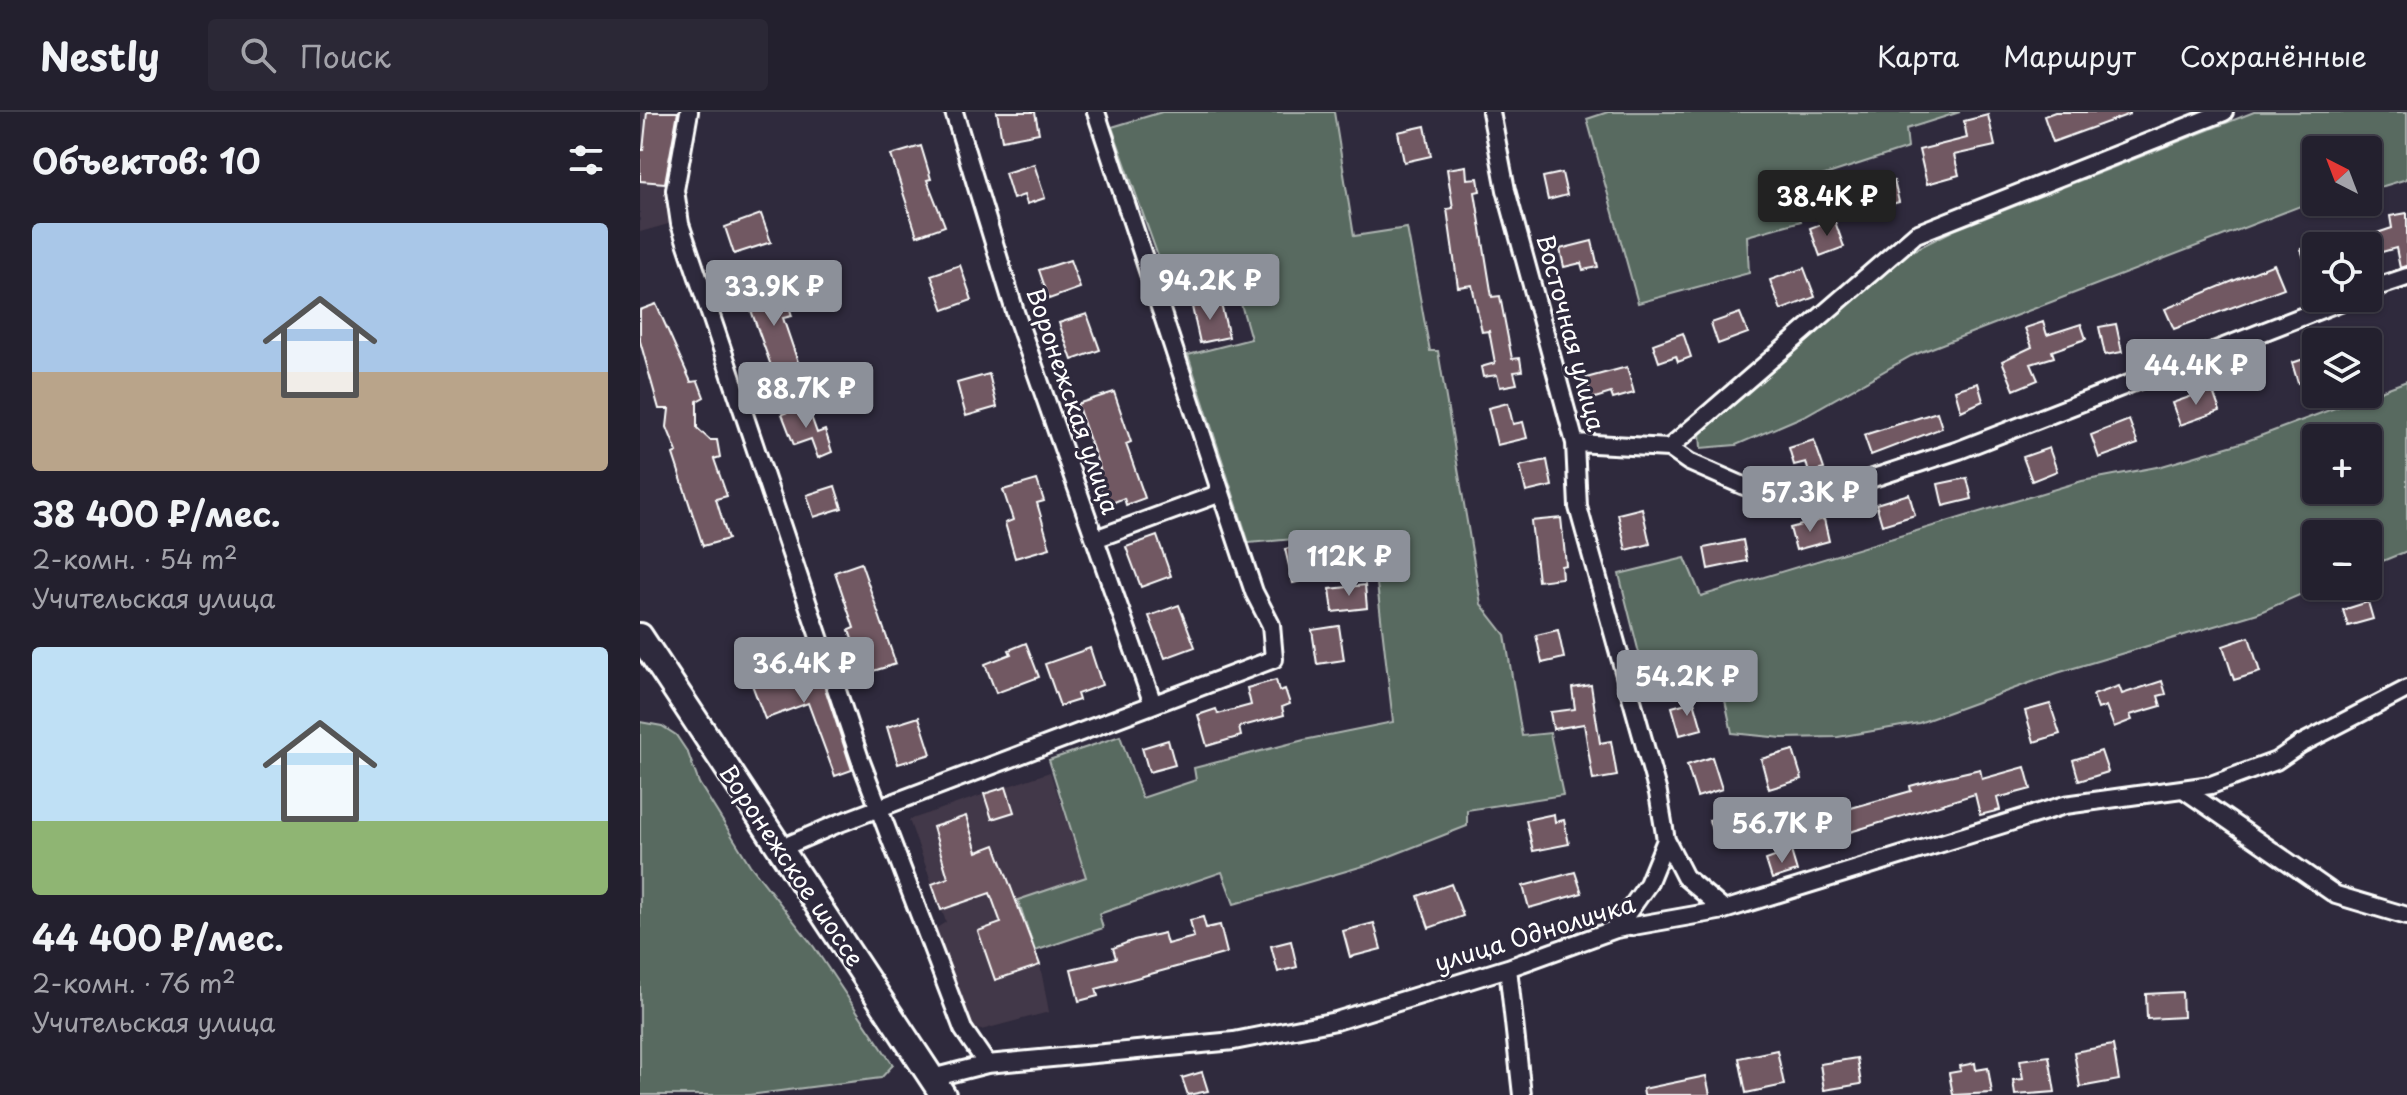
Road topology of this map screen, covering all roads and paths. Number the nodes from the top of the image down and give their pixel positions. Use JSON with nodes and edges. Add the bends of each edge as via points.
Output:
{"nodes":[{"id":1,"x":689,"y":112,"type":"edge"},
{"id":2,"x":954,"y":112,"type":"edge"},
{"id":3,"x":1096,"y":112,"type":"edge"},
{"id":4,"x":1491,"y":112,"type":"edge"},
{"id":5,"x":2224,"y":112,"type":"edge"},
{"id":6,"x":2407,"y":277,"type":"edge"},
{"id":7,"x":2382,"y":285,"type":"edge"},
{"id":8,"x":2314,"y":312,"type":"edge"},
{"id":9,"x":1575,"y":443,"type":"junction"},
{"id":10,"x":1669,"y":448,"type":"junction"},
{"id":11,"x":1221,"y":493,"type":"junction"},
{"id":12,"x":1095,"y":539,"type":"junction"},
{"id":13,"x":640,"y":636,"type":"edge"},
{"id":14,"x":2407,"y":689,"type":"edge"},
{"id":15,"x":1153,"y":704,"type":"junction"},
{"id":16,"x":2186,"y":791,"type":"junction"},
{"id":17,"x":880,"y":808,"type":"junction"},
{"id":18,"x":1666,"y":840,"type":"junction"},
{"id":19,"x":779,"y":849,"type":"junction"},
{"id":20,"x":1724,"y":910,"type":"junction"},
{"id":21,"x":2407,"y":916,"type":"edge"},
{"id":22,"x":1616,"y":929,"type":"junction"},
{"id":23,"x":1508,"y":968,"type":"junction"},
{"id":24,"x":987,"y":1064,"type":"junction"},
{"id":25,"x":937,"y":1086,"type":"edge"},
{"id":26,"x":1522,"y":1095,"type":"edge"}],
"edges":[{"from":1,"to":17,"type":"street","via":[[675,190],[680,224]]},
{"from":2,"to":12,"type":"street","name":"Воронежская улица","via":[[1016,315]]},
{"from":3,"to":11,"type":"street"},
{"from":4,"to":9,"type":"street","name":"Восточная улица","via":[[1506,190]]},
{"from":5,"to":10,"type":"street","via":[[1916,234]]},
{"from":6,"to":7,"type":"street"},
{"from":8,"to":10,"type":"street","via":[[1959,450],[1821,495],[1744,486]]},
{"from":9,"to":10,"type":"street"},
{"from":9,"to":18,"type":"street","name":"Восточная улица","via":[[1578,507],[1654,778]]},
{"from":11,"to":12,"type":"street"},
{"from":11,"to":15,"type":"street","via":[[1254,592],[1271,625],[1274,659]]},
{"from":12,"to":15,"type":"street","name":"Воронежская улица"},
{"from":13,"to":19,"type":"main road","name":"Воронежское шоссе"},
{"from":14,"to":16,"type":"street","name":"улица Одноличка","via":[[2276,761]]},
{"from":15,"to":17,"type":"street"},
{"from":16,"to":20,"type":"street","name":"улица Одноличка","via":[[2065,805]]},
{"from":16,"to":21,"type":"street","via":[[2336,895]]},
{"from":17,"to":19,"type":"street"},
{"from":17,"to":24,"type":"street","via":[[963,1029]]},
{"from":18,"to":20,"type":"street","name":"Восточная улица","via":[[1685,877]]},
{"from":18,"to":22,"type":"street","via":[[1648,884]]},
{"from":19,"to":25,"type":"main road","name":"Воронежское шоссе"},
{"from":20,"to":22,"type":"street","name":"улица Одноличка"},
{"from":22,"to":23,"type":"street","name":"улица Одноличка"},
{"from":23,"to":24,"type":"street","name":"улица Одноличка","via":[[1336,1021],[1234,1041]]},
{"from":23,"to":26,"type":"street"},
{"from":24,"to":25,"type":"street","name":"улица Одноличка"}]}
